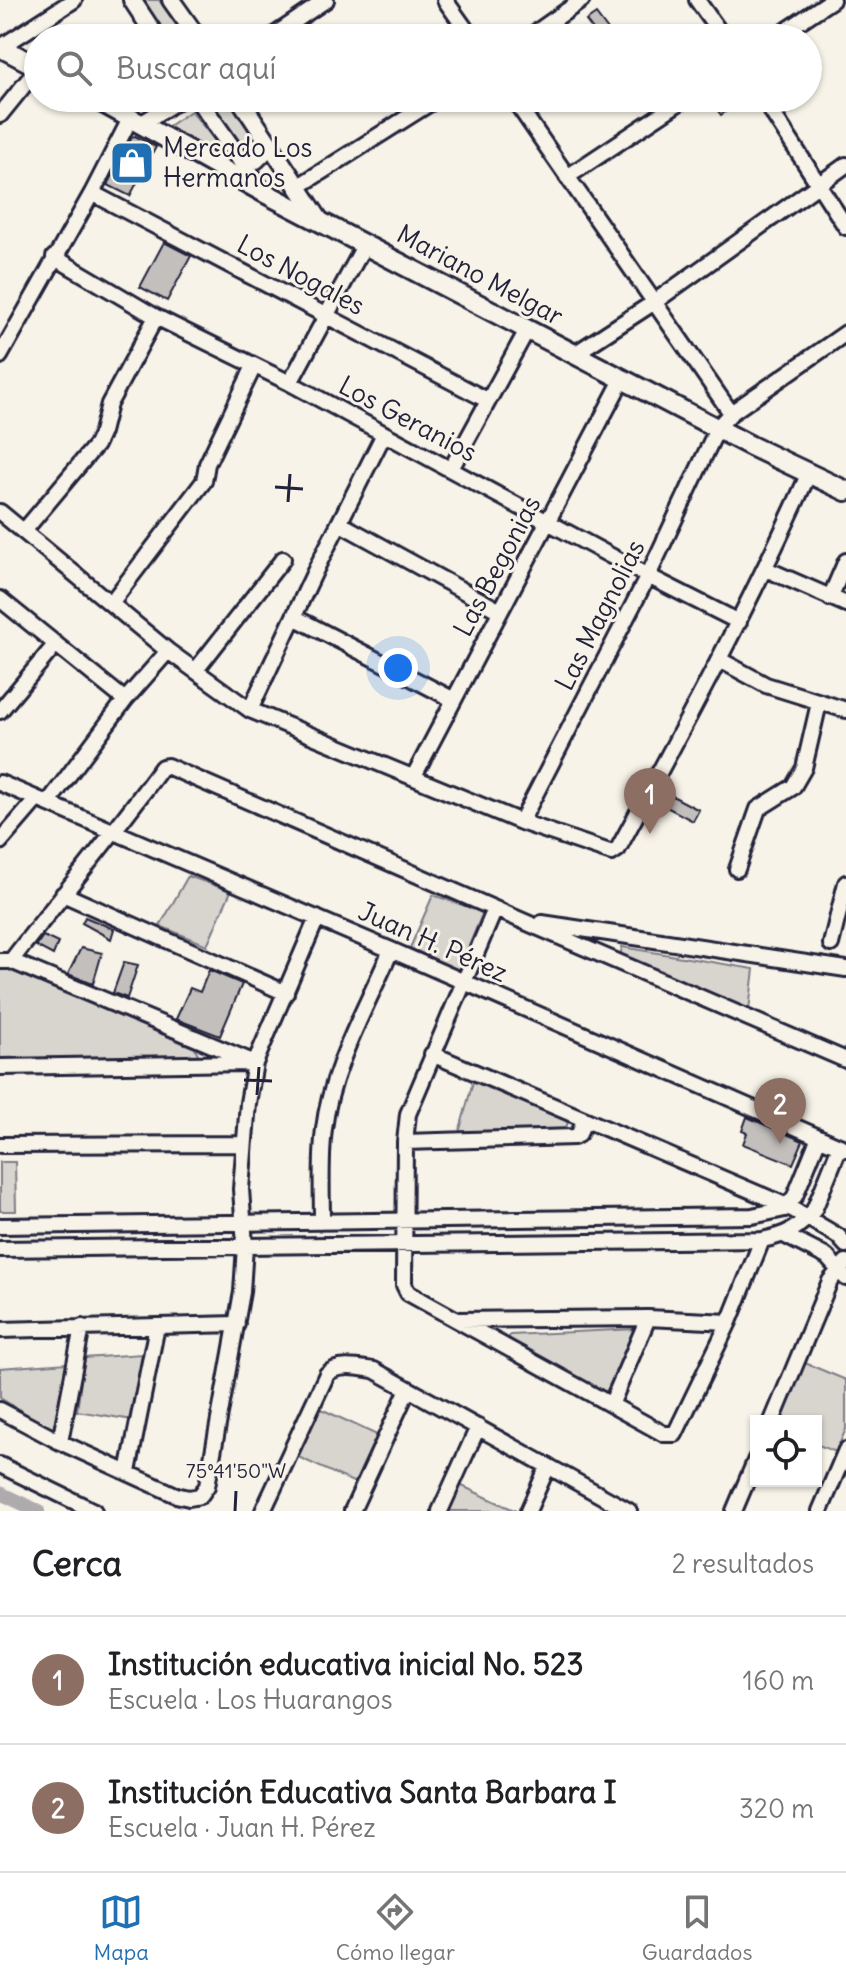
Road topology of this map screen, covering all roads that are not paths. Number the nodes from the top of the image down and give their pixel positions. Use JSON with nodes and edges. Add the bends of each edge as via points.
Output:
{"nodes":[{"id":1,"x":74,"y":0,"type":"edge"},
{"id":2,"x":132,"y":0,"type":"edge"},
{"id":3,"x":171,"y":0,"type":"edge"},
{"id":4,"x":326,"y":0,"type":"edge"},
{"id":5,"x":445,"y":0,"type":"edge"},
{"id":6,"x":582,"y":0,"type":"edge"},
{"id":7,"x":697,"y":0,"type":"edge"},
{"id":8,"x":832,"y":0,"type":"edge"},
{"id":9,"x":36,"y":24,"type":"edge"},
{"id":10,"x":148,"y":24,"type":"edge"},
{"id":11,"x":188,"y":24,"type":"edge"},
{"id":12,"x":291,"y":24,"type":"edge"},
{"id":13,"x":462,"y":24,"type":"edge"},
{"id":14,"x":548,"y":24,"type":"edge"},
{"id":15,"x":714,"y":24,"type":"edge"},
{"id":16,"x":796,"y":24,"type":"edge"},
{"id":17,"x":24,"y":32,"type":"edge"},
{"id":18,"x":0,"y":47,"type":"edge"},
{"id":19,"x":24,"y":60,"type":"edge"},
{"id":20,"x":24,"y":85,"type":"edge"},
{"id":21,"x":118,"y":112,"type":"edge"},
{"id":22,"x":155,"y":112,"type":"edge"},
{"id":23,"x":207,"y":112,"type":"edge"},
{"id":24,"x":249,"y":112,"type":"edge"},
{"id":25,"x":416,"y":112,"type":"edge"},
{"id":26,"x":523,"y":112,"type":"edge"},
{"id":27,"x":665,"y":112,"type":"edge"},
{"id":28,"x":772,"y":112,"type":"edge"},
{"id":29,"x":0,"y":115,"type":"edge"},
{"id":30,"x":135,"y":122,"type":"junction"},
{"id":31,"x":271,"y":145,"type":"junction"},
{"id":32,"x":241,"y":161,"type":"junction"},
{"id":33,"x":846,"y":165,"type":"edge"},
{"id":34,"x":567,"y":177,"type":"junction"},
{"id":35,"x":817,"y":184,"type":"junction"},
{"id":36,"x":299,"y":186,"type":"junction"},
{"id":37,"x":263,"y":192,"type":"junction"},
{"id":38,"x":92,"y":193,"type":"junction"},
{"id":39,"x":321,"y":222,"type":"junction"},
{"id":40,"x":846,"y":227,"type":"edge"},
{"id":41,"x":365,"y":244,"type":"junction"},
{"id":42,"x":54,"y":257,"type":"junction"},
{"id":43,"x":653,"y":303,"type":"junction"},
{"id":44,"x":326,"y":315,"type":"junction"},
{"id":45,"x":156,"y":317,"type":"junction"},
{"id":46,"x":527,"y":330,"type":"junction"},
{"id":47,"x":846,"y":333,"type":"edge"},
{"id":48,"x":576,"y":353,"type":"junction"},
{"id":49,"x":0,"y":356,"type":"edge"},
{"id":50,"x":254,"y":366,"type":"junction"},
{"id":51,"x":623,"y":378,"type":"junction"},
{"id":52,"x":290,"y":383,"type":"junction"},
{"id":53,"x":487,"y":400,"type":"junction"},
{"id":54,"x":724,"y":420,"type":"junction"},
{"id":55,"x":384,"y":434,"type":"junction"},
{"id":56,"x":451,"y":469,"type":"junction"},
{"id":57,"x":808,"y":475,"type":"junction"},
{"id":58,"x":846,"y":491,"type":"edge"},
{"id":59,"x":0,"y":512,"type":"edge"},
{"id":60,"x":547,"y":522,"type":"junction"},
{"id":61,"x":339,"y":523,"type":"junction"},
{"id":62,"x":24,"y":531,"type":"junction"},
{"id":63,"x":283,"y":559,"type":"dead end"},
{"id":64,"x":846,"y":561,"type":"edge"},
{"id":65,"x":766,"y":569,"type":"junction"},
{"id":66,"x":648,"y":576,"type":"junction"},
{"id":67,"x":830,"y":598,"type":"junction"},
{"id":68,"x":0,"y":599,"type":"edge"},
{"id":69,"x":111,"y":603,"type":"junction"},
{"id":70,"x":846,"y":604,"type":"edge"},
{"id":71,"x":500,"y":611,"type":"junction"},
{"id":72,"x":294,"y":617,"type":"junction"},
{"id":73,"x":739,"y":622,"type":"junction"},
{"id":74,"x":55,"y":645,"type":"junction"},
{"id":75,"x":168,"y":651,"type":"junction"},
{"id":76,"x":720,"y":660,"type":"junction"},
{"id":77,"x":196,"y":670,"type":"junction"},
{"id":78,"x":125,"y":700,"type":"junction"},
{"id":79,"x":454,"y":700,"type":"junction"},
{"id":80,"x":819,"y":703,"type":"junction"},
{"id":81,"x":250,"y":710,"type":"junction"},
{"id":82,"x":846,"y":710,"type":"edge"},
{"id":83,"x":0,"y":711,"type":"edge"},
{"id":84,"x":414,"y":776,"type":"junction"},
{"id":85,"x":0,"y":783,"type":"edge"},
{"id":86,"x":42,"y":801,"type":"junction"},
{"id":87,"x":521,"y":822,"type":"junction"},
{"id":88,"x":116,"y":832,"type":"junction"},
{"id":89,"x":0,"y":842,"type":"edge"},
{"id":90,"x":737,"y":869,"type":"dead end"},
{"id":91,"x":846,"y":883,"type":"edge"},
{"id":92,"x":63,"y":894,"type":"junction"},
{"id":93,"x":495,"y":909,"type":"junction"},
{"id":94,"x":317,"y":918,"type":"junction"},
{"id":95,"x":525,"y":920,"type":"junction"},
{"id":96,"x":831,"y":944,"type":"dead end"},
{"id":97,"x":391,"y":950,"type":"junction"},
{"id":98,"x":6,"y":961,"type":"edge"},
{"id":99,"x":846,"y":969,"type":"edge"},
{"id":100,"x":464,"y":982,"type":"junction"},
{"id":101,"x":286,"y":993,"type":"junction"},
{"id":102,"x":432,"y":1054,"type":"junction"},
{"id":103,"x":846,"y":1060,"type":"edge"},
{"id":104,"x":255,"y":1063,"type":"junction"},
{"id":105,"x":0,"y":1067,"type":"edge"},
{"id":106,"x":584,"y":1120,"type":"junction"},
{"id":107,"x":819,"y":1137,"type":"junction"},
{"id":108,"x":405,"y":1142,"type":"junction"},
{"id":109,"x":244,"y":1144,"type":"junction"},
{"id":110,"x":0,"y":1145,"type":"edge"},
{"id":111,"x":843,"y":1147,"type":"edge"},
{"id":112,"x":787,"y":1206,"type":"junction"},
{"id":113,"x":807,"y":1218,"type":"junction"},
{"id":114,"x":405,"y":1221,"type":"junction"},
{"id":115,"x":322,"y":1222,"type":"junction"},
{"id":116,"x":244,"y":1224,"type":"junction"},
{"id":117,"x":0,"y":1226,"type":"edge"},
{"id":118,"x":786,"y":1236,"type":"junction"},
{"id":119,"x":762,"y":1240,"type":"junction"},
{"id":120,"x":404,"y":1245,"type":"junction"},
{"id":121,"x":846,"y":1245,"type":"edge"},
{"id":122,"x":245,"y":1246,"type":"junction"},
{"id":123,"x":0,"y":1249,"type":"edge"},
{"id":124,"x":844,"y":1270,"type":"edge"},
{"id":125,"x":648,"y":1318,"type":"junction"},
{"id":126,"x":453,"y":1320,"type":"junction"},
{"id":127,"x":729,"y":1322,"type":"junction"},
{"id":128,"x":237,"y":1324,"type":"junction"},
{"id":129,"x":157,"y":1326,"type":"junction"},
{"id":130,"x":82,"y":1327,"type":"junction"},
{"id":131,"x":0,"y":1330,"type":"edge"},
{"id":132,"x":408,"y":1389,"type":"junction"},
{"id":133,"x":611,"y":1405,"type":"junction"},
{"id":134,"x":0,"y":1410,"type":"edge"},
{"id":135,"x":774,"y":1415,"type":"edge"},
{"id":136,"x":478,"y":1427,"type":"junction"},
{"id":137,"x":60,"y":1442,"type":"junction"},
{"id":138,"x":846,"y":1450,"type":"edge"},
{"id":139,"x":0,"y":1465,"type":"edge"},
{"id":140,"x":548,"y":1466,"type":"junction"},
{"id":141,"x":128,"y":1472,"type":"junction"},
{"id":142,"x":750,"y":1473,"type":"edge"},
{"id":143,"x":620,"y":1509,"type":"edge"},
{"id":144,"x":94,"y":1511,"type":"edge"},
{"id":145,"x":263,"y":1511,"type":"edge"},
{"id":146,"x":352,"y":1511,"type":"edge"},
{"id":147,"x":440,"y":1511,"type":"edge"},
{"id":148,"x":528,"y":1511,"type":"edge"},
{"id":149,"x":734,"y":1511,"type":"edge"},
{"id":150,"x":820,"y":1511,"type":"edge"}],
"edges":[{"from":1,"to":9,"type":"street"},
{"from":2,"to":10,"type":"street"},
{"from":3,"to":11,"type":"street"},
{"from":4,"to":12,"type":"street"},
{"from":5,"to":13,"type":"street"},
{"from":6,"to":14,"type":"street"},
{"from":7,"to":15,"type":"street"},
{"from":8,"to":16,"type":"street"},
{"from":17,"to":18,"type":"street"},
{"from":18,"to":19,"type":"main road"},
{"from":20,"to":29,"type":"street"},
{"from":21,"to":30,"type":"main road","name":"Mariano Melgar"},
{"from":22,"to":30,"type":"street"},
{"from":23,"to":32,"type":"street"},
{"from":24,"to":31,"type":"street"},
{"from":25,"to":36,"type":"street"},
{"from":26,"to":34,"type":"street"},
{"from":27,"to":34,"type":"street"},
{"from":28,"to":35,"type":"street"},
{"from":30,"to":37,"type":"main road","name":"Mariano Melgar"},
{"from":30,"to":38,"type":"street"},
{"from":31,"to":32,"type":"street","via":[[256,160]]},
{"from":31,"to":36,"type":"street"},
{"from":32,"to":37,"type":"street"},
{"from":33,"to":35,"type":"street"},
{"from":34,"to":43,"type":"street"},
{"from":35,"to":40,"type":"street"},
{"from":35,"to":43,"type":"street"},
{"from":36,"to":39,"type":"street"},
{"from":37,"to":39,"type":"main road","name":"Mariano Melgar"},
{"from":38,"to":42,"type":"street"},
{"from":38,"to":44,"type":"street","name":"Los Nogales"},
{"from":39,"to":41,"type":"main road","name":"Mariano Melgar"},
{"from":41,"to":44,"type":"street"},
{"from":41,"to":46,"type":"main road","name":"Mariano Melgar"},
{"from":42,"to":45,"type":"street","name":"Los Geranios"},
{"from":42,"to":49,"type":"street"},
{"from":43,"to":48,"type":"street"},
{"from":43,"to":54,"type":"street"},
{"from":44,"to":52,"type":"street"},
{"from":44,"to":53,"type":"street","name":"Los Nogales"},
{"from":45,"to":50,"type":"street","name":"Los Geranios"},
{"from":45,"to":62,"type":"street","via":[[109,404],[96,445]]},
{"from":46,"to":48,"type":"main road","name":"Mariano Melgar"},
{"from":46,"to":53,"type":"street"},
{"from":47,"to":54,"type":"street"},
{"from":48,"to":51,"type":"main road","name":"Mariano Melgar"},
{"from":50,"to":52,"type":"street","name":"Los Geranios"},
{"from":50,"to":69,"type":"street","via":[[207,464],[204,481]]},
{"from":51,"to":54,"type":"main road","name":"Mariano Melgar"},
{"from":51,"to":60,"type":"street","name":"Las Begonias"},
{"from":52,"to":55,"type":"street","name":"Los Geranios"},
{"from":53,"to":56,"type":"street"},
{"from":54,"to":57,"type":"main road","name":"Mariano Melgar"},
{"from":54,"to":66,"type":"street","name":"Las Magnolias"},
{"from":55,"to":56,"type":"street","name":"Los Geranios"},
{"from":55,"to":61,"type":"street"},
{"from":56,"to":60,"type":"street","name":"Los Geranios"},
{"from":57,"to":58,"type":"main road","name":"Mariano Melgar"},
{"from":57,"to":65,"type":"street"},
{"from":59,"to":62,"type":"street"},
{"from":60,"to":66,"type":"street","name":"Los Geranios"},
{"from":60,"to":71,"type":"street","name":"Las Begonias"},
{"from":61,"to":71,"type":"street"},
{"from":61,"to":72,"type":"street"},
{"from":62,"to":69,"type":"street"},
{"from":63,"to":77,"type":"street"},
{"from":64,"to":67,"type":"street"},
{"from":65,"to":67,"type":"street"},
{"from":65,"to":73,"type":"street"},
{"from":66,"to":73,"type":"street","name":"Los Geranios"},
{"from":66,"to":87,"type":"street","name":"Las Magnolias"},
{"from":67,"to":70,"type":"street"},
{"from":68,"to":74,"type":"street"},
{"from":69,"to":75,"type":"street"},
{"from":71,"to":79,"type":"street","name":"Las Begonias"},
{"from":72,"to":79,"type":"street"},
{"from":72,"to":81,"type":"street"},
{"from":73,"to":76,"type":"street"},
{"from":74,"to":78,"type":"street"},
{"from":74,"to":83,"type":"street"},
{"from":75,"to":77,"type":"street"},
{"from":75,"to":78,"type":"street"},
{"from":76,"to":80,"type":"street","via":[[766,685]]},
{"from":76,"to":87,"type":"street","via":[[618,849],[612,853]]},
{"from":77,"to":81,"type":"street"},
{"from":78,"to":86,"type":"street"},
{"from":79,"to":84,"type":"street","name":"Las Begonias"},
{"from":80,"to":82,"type":"street"},
{"from":80,"to":90,"type":"street","via":[[804,768],[793,787],[758,809]]},
{"from":81,"to":84,"type":"street"},
{"from":84,"to":87,"type":"street"},
{"from":85,"to":86,"type":"street","name":"Juan H. Pérez"},
{"from":86,"to":88,"type":"street","name":"Juan H. Pérez"},
{"from":86,"to":89,"type":"street"},
{"from":88,"to":92,"type":"street"},
{"from":88,"to":93,"type":"street","via":[[167,766]]},
{"from":88,"to":94,"type":"street","name":"Juan H. Pérez"},
{"from":91,"to":96,"type":"street"},
{"from":92,"to":98,"type":"street"},
{"from":92,"to":101,"type":"street"},
{"from":93,"to":95,"type":"street"},
{"from":93,"to":100,"type":"street"},
{"from":94,"to":97,"type":"street","name":"Juan H. Pérez"},
{"from":94,"to":101,"type":"street"},
{"from":95,"to":99,"type":"street"},
{"from":95,"to":103,"type":"street"},
{"from":97,"to":100,"type":"street","name":"Juan H. Pérez"},
{"from":97,"to":115,"type":"street","via":[[330,1100],[324,1129]]},
{"from":98,"to":104,"type":"street"},
{"from":100,"to":102,"type":"street"},
{"from":100,"to":107,"type":"street","name":"Juan H. Pérez"},
{"from":101,"to":104,"type":"street"},
{"from":102,"to":106,"type":"street"},
{"from":102,"to":108,"type":"street","via":[[411,1104]]},
{"from":104,"to":105,"type":"street"},
{"from":104,"to":109,"type":"street"},
{"from":106,"to":108,"type":"street","via":[[574,1137]]},
{"from":106,"to":112,"type":"street"},
{"from":107,"to":111,"type":"street","name":"Juan H. Pérez"},
{"from":107,"to":112,"type":"street"},
{"from":108,"to":114,"type":"street"},
{"from":109,"to":110,"type":"street"},
{"from":109,"to":116,"type":"street"},
{"from":111,"to":113,"type":"street"},
{"from":112,"to":113,"type":"street"},
{"from":112,"to":114,"type":"street","via":[[752,1216]]},
{"from":113,"to":118,"type":"street"},
{"from":113,"to":121,"type":"street"},
{"from":114,"to":115,"type":"street"},
{"from":114,"to":120,"type":"street"},
{"from":115,"to":116,"type":"street"},
{"from":116,"to":117,"type":"street"},
{"from":116,"to":122,"type":"street"},
{"from":118,"to":119,"type":"street"},
{"from":118,"to":124,"type":"street"},
{"from":119,"to":120,"type":"street"},
{"from":119,"to":127,"type":"street"},
{"from":120,"to":122,"type":"street"},
{"from":120,"to":126,"type":"street","via":[[408,1293]]},
{"from":122,"to":123,"type":"street"},
{"from":122,"to":128,"type":"street"},
{"from":124,"to":135,"type":"street","via":[[830,1281]]},
{"from":125,"to":126,"type":"street"},
{"from":125,"to":127,"type":"street"},
{"from":125,"to":133,"type":"street"},
{"from":126,"to":133,"type":"street"},
{"from":127,"to":133,"type":"street","via":[[675,1434],[664,1434]]},
{"from":128,"to":129,"type":"street"},
{"from":128,"to":141,"type":"street","via":[[207,1486],[200,1496],[176,1495]]},
{"from":129,"to":130,"type":"street"},
{"from":129,"to":141,"type":"street"},
{"from":130,"to":131,"type":"street"},
{"from":130,"to":137,"type":"street"},
{"from":132,"to":136,"type":"street"},
{"from":132,"to":145,"type":"street","via":[[374,1370],[330,1370]]},
{"from":132,"to":146,"type":"street"},
{"from":134,"to":137,"type":"street"},
{"from":136,"to":140,"type":"street"},
{"from":136,"to":147,"type":"street"},
{"from":137,"to":141,"type":"street"},
{"from":138,"to":150,"type":"street"},
{"from":139,"to":144,"type":"street"},
{"from":140,"to":143,"type":"street"},
{"from":140,"to":148,"type":"street"},
{"from":142,"to":149,"type":"street"}]}
